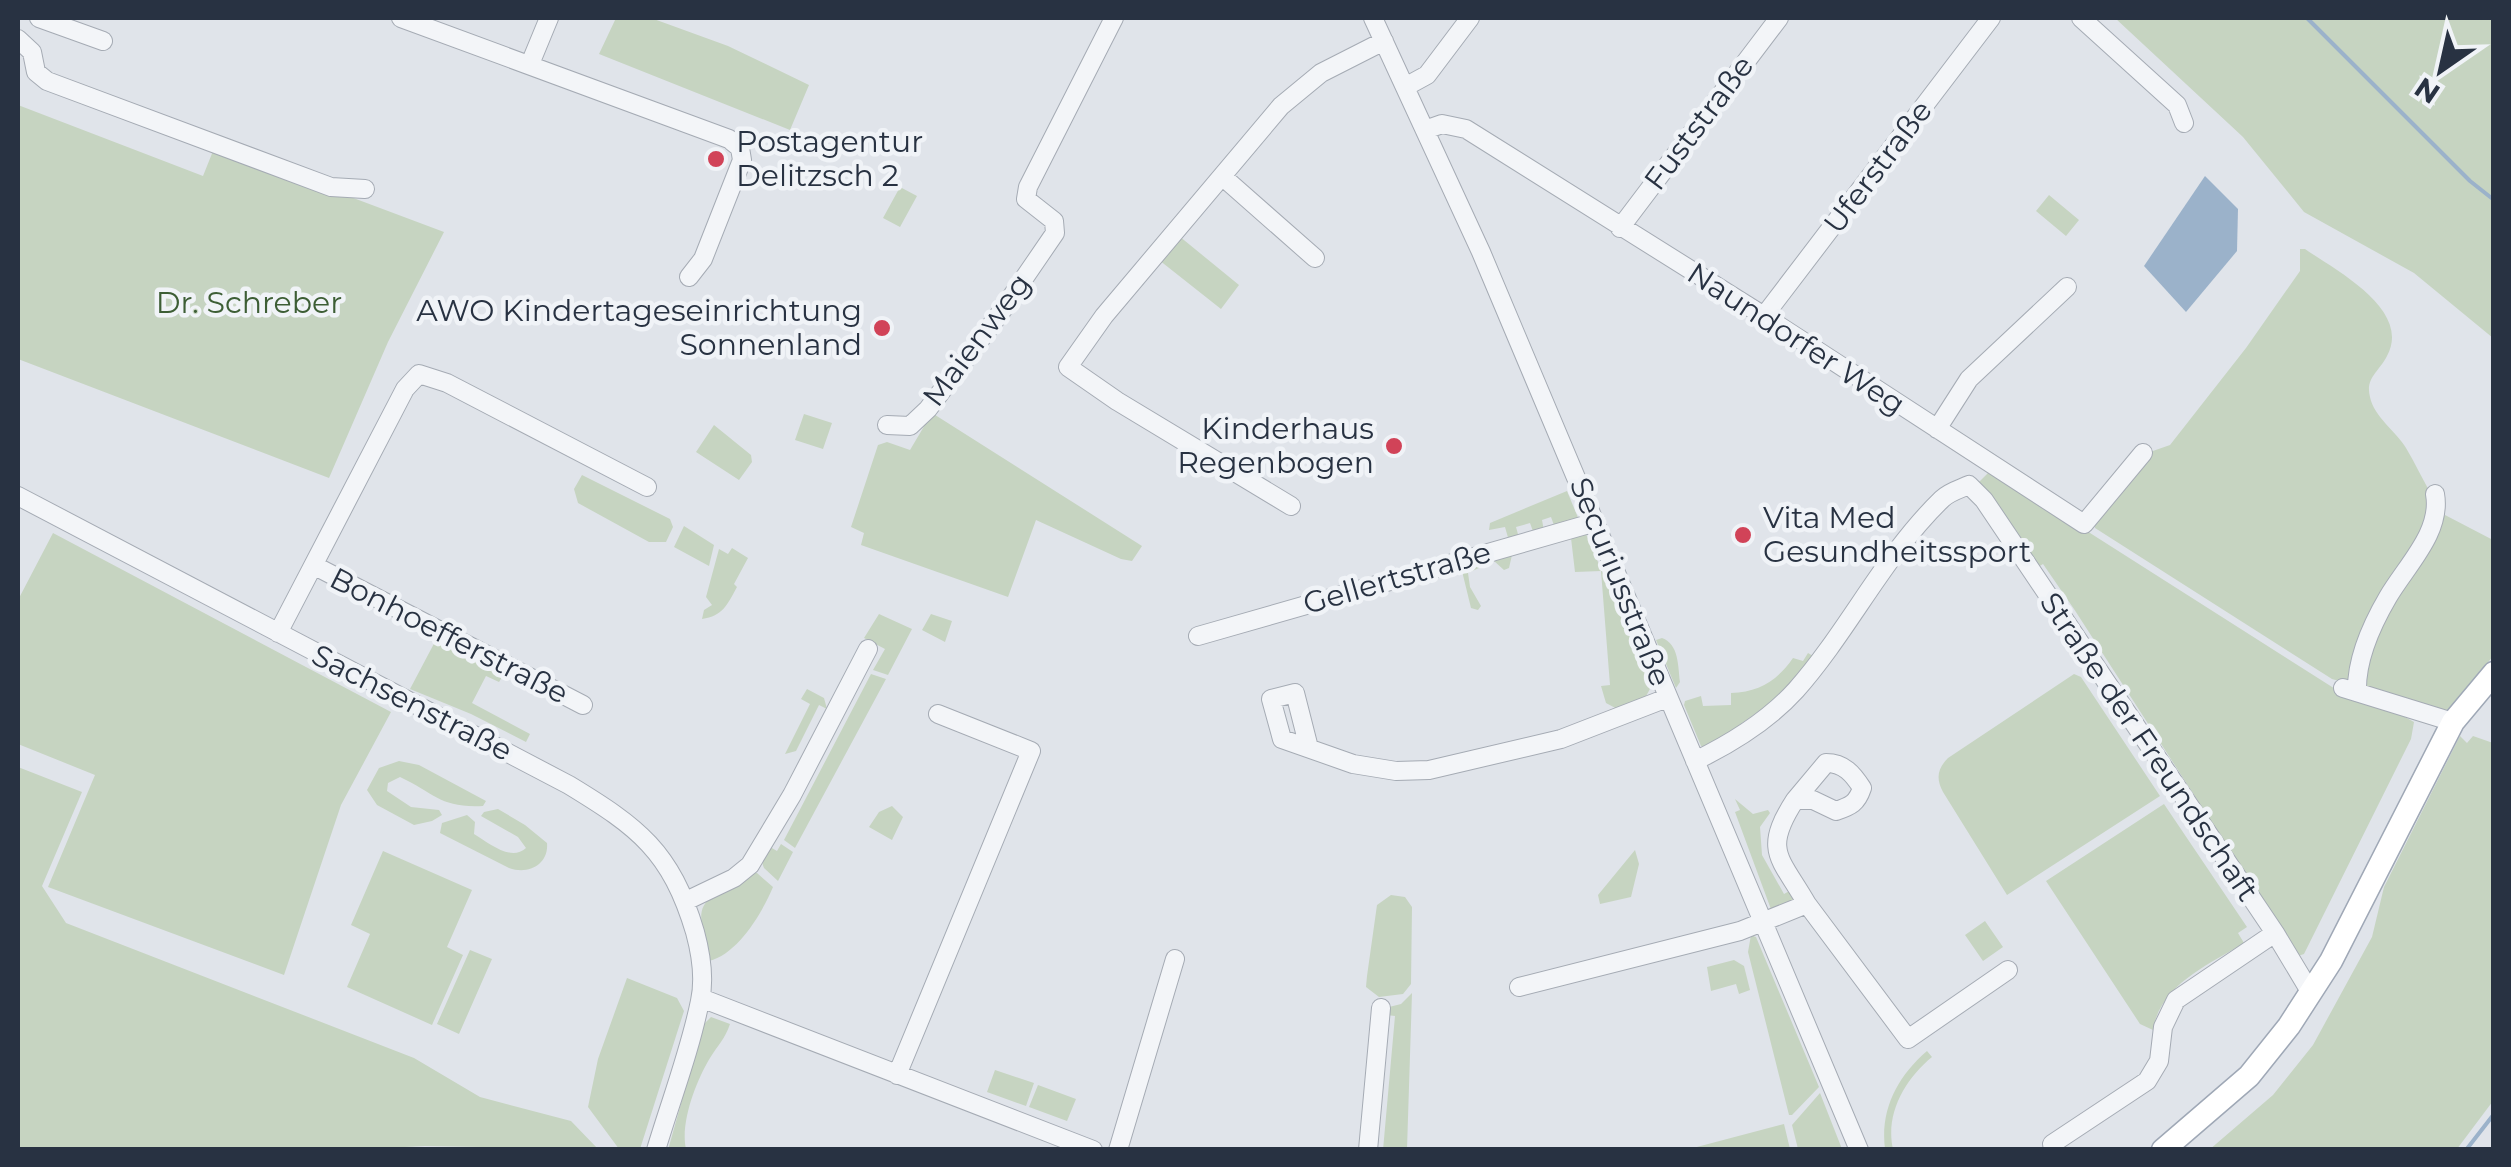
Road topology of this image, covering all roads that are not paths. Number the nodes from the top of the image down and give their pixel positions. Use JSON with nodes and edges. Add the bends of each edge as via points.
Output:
{"nodes":[{"id":1,"x":38,"y":18,"type":"edge"},
{"id":2,"x":401,"y":18,"type":"edge"},
{"id":3,"x":548,"y":18,"type":"edge"},
{"id":4,"x":1114,"y":18,"type":"edge"},
{"id":5,"x":1373,"y":18,"type":"edge"},
{"id":6,"x":1470,"y":18,"type":"edge"},
{"id":7,"x":1779,"y":18,"type":"edge"},
{"id":8,"x":1991,"y":18,"type":"edge"},
{"id":9,"x":2081,"y":18,"type":"edge"},
{"id":10,"x":18,"y":40,"type":"edge"},
{"id":11,"x":104,"y":41,"type":"dead end"},
{"id":12,"x":1384,"y":41,"type":"junction"},
{"id":13,"x":530,"y":64,"type":"junction"},
{"id":14,"x":1405,"y":87,"type":"junction"},
{"id":15,"x":2184,"y":123,"type":"dead end"},
{"id":16,"x":1425,"y":130,"type":"junction"},
{"id":17,"x":1223,"y":177,"type":"junction"},
{"id":18,"x":364,"y":189,"type":"dead end"},
{"id":19,"x":1620,"y":228,"type":"junction"},
{"id":20,"x":1315,"y":258,"type":"dead end"},
{"id":21,"x":689,"y":277,"type":"dead end"},
{"id":22,"x":2068,"y":287,"type":"dead end"},
{"id":23,"x":1764,"y":316,"type":"junction"},
{"id":24,"x":887,"y":425,"type":"dead end"},
{"id":25,"x":1937,"y":429,"type":"junction"},
{"id":26,"x":2143,"y":453,"type":"dead end"},
{"id":27,"x":647,"y":487,"type":"dead end"},
{"id":28,"x":2435,"y":494,"type":"dead end"},
{"id":29,"x":18,"y":496,"type":"edge"},
{"id":30,"x":1291,"y":506,"type":"dead end"},
{"id":31,"x":1596,"y":522,"type":"junction"},
{"id":32,"x":315,"y":566,"type":"junction"},
{"id":33,"x":278,"y":634,"type":"junction"},
{"id":34,"x":1198,"y":636,"type":"dead end"},
{"id":35,"x":868,"y":649,"type":"dead end"},
{"id":36,"x":2494,"y":673,"type":"edge"},
{"id":37,"x":1667,"y":698,"type":"junction"},
{"id":38,"x":583,"y":705,"type":"dead end"},
{"id":39,"x":938,"y":714,"type":"dead end"},
{"id":40,"x":2453,"y":722,"type":"junction"},
{"id":41,"x":1309,"y":748,"type":"dead end"},
{"id":42,"x":1694,"y":761,"type":"junction"},
{"id":43,"x":1795,"y":800,"type":"dead end"},
{"id":44,"x":686,"y":901,"type":"junction"},
{"id":45,"x":1807,"y":904,"type":"junction"},
{"id":46,"x":1764,"y":923,"type":"junction"},
{"id":47,"x":2275,"y":933,"type":"junction"},
{"id":48,"x":1175,"y":959,"type":"dead end"},
{"id":49,"x":2008,"y":970,"type":"dead end"},
{"id":50,"x":1519,"y":987,"type":"dead end"},
{"id":51,"x":2311,"y":993,"type":"junction"},
{"id":52,"x":701,"y":998,"type":"junction"},
{"id":53,"x":1382,"y":1008,"type":"dead end"},
{"id":54,"x":898,"y":1075,"type":"junction"},
{"id":55,"x":2052,"y":1144,"type":"dead end"},
{"id":56,"x":656,"y":1150,"type":"edge"},
{"id":57,"x":1092,"y":1150,"type":"edge"},
{"id":58,"x":1118,"y":1150,"type":"edge"},
{"id":59,"x":1368,"y":1150,"type":"edge"},
{"id":60,"x":1859,"y":1150,"type":"edge"},
{"id":61,"x":2163,"y":1150,"type":"edge"}],
"edges":[{"from":1,"to":11,"type":"street"},
{"from":2,"to":13,"type":"street"},
{"from":3,"to":13,"type":"street"},
{"from":4,"to":24,"type":"street","name":"Maienweg","via":[[1028,187],[1026,199],[1054,221],[1055,233],[928,408],[910,426]]},
{"from":5,"to":12,"type":"street","name":"Securiusstraße"},
{"from":6,"to":14,"type":"street","via":[[1427,75]]},
{"from":7,"to":19,"type":"street","name":"Fuststraße"},
{"from":8,"to":23,"type":"street","name":"Uferstraße"},
{"from":9,"to":15,"type":"street","via":[[2177,106]]},
{"from":10,"to":18,"type":"street","via":[[47,81],[331,187]]},
{"from":12,"to":14,"type":"street","name":"Securiusstraße"},
{"from":12,"to":17,"type":"street","via":[[1321,73],[1280,106]]},
{"from":13,"to":21,"type":"street","via":[[740,148],[742,160],[703,260]]},
{"from":14,"to":16,"type":"street","name":"Securiusstraße"},
{"from":16,"to":19,"type":"street","name":"Naundorfer Weg","via":[[1442,124],[1466,129]]},
{"from":16,"to":31,"type":"street","name":"Securiusstraße"},
{"from":17,"to":20,"type":"street"},
{"from":17,"to":30,"type":"street","via":[[1068,367]]},
{"from":19,"to":23,"type":"street","name":"Naundorfer Weg"},
{"from":22,"to":25,"type":"street","via":[[1969,380]]},
{"from":23,"to":25,"type":"street","name":"Naundorfer Weg"},
{"from":25,"to":26,"type":"street","name":"Naundorfer Weg","via":[[2084,524]]},
{"from":27,"to":32,"type":"street","via":[[447,382],[419,374],[405,388]]},
{"from":28,"to":40,"type":"street","via":[[2428,536],[2386,600],[2350,690]]},
{"from":29,"to":33,"type":"street","name":"Sachsenstraße"},
{"from":31,"to":34,"type":"street","name":"Gellertstraße"},
{"from":31,"to":37,"type":"street","name":"Securiusstraße"},
{"from":32,"to":33,"type":"street"},
{"from":32,"to":38,"type":"street","name":"Bonhoefferstraße"},
{"from":33,"to":44,"type":"street","name":"Sachsenstraße","via":[[620,816],[659,852]]},
{"from":35,"to":44,"type":"street","via":[[750,865]]},
{"from":36,"to":40,"type":"main road"},
{"from":37,"to":41,"type":"street","via":[[1562,738],[1429,770],[1353,764]]},
{"from":37,"to":42,"type":"street","name":"Securiusstraße"},
{"from":39,"to":54,"type":"street","via":[[1031,751]]},
{"from":40,"to":51,"type":"main road"},
{"from":42,"to":46,"type":"street","name":"Securiusstraße"},
{"from":42,"to":47,"type":"street","name":"Straße der Freundschaft","via":[[1779,707],[1932,510],[1969,484]]},
{"from":43,"to":45,"type":"street","via":[[1775,839]]},
{"from":44,"to":52,"type":"street","name":"Sachsenstraße","via":[[702,968]]},
{"from":45,"to":46,"type":"street"},
{"from":45,"to":49,"type":"street","via":[[1908,1039]]},
{"from":46,"to":50,"type":"street"},
{"from":46,"to":60,"type":"street","name":"Securiusstraße"},
{"from":47,"to":51,"type":"street","name":"Straße der Freundschaft"},
{"from":47,"to":55,"type":"street","via":[[2176,1000],[2147,1081]]},
{"from":48,"to":58,"type":"street"},
{"from":51,"to":61,"type":"main road","via":[[2249,1076]]},
{"from":52,"to":54,"type":"street"},
{"from":52,"to":56,"type":"street","name":"Sachsenstraße"},
{"from":53,"to":59,"type":"street"},
{"from":54,"to":57,"type":"street"}]}
